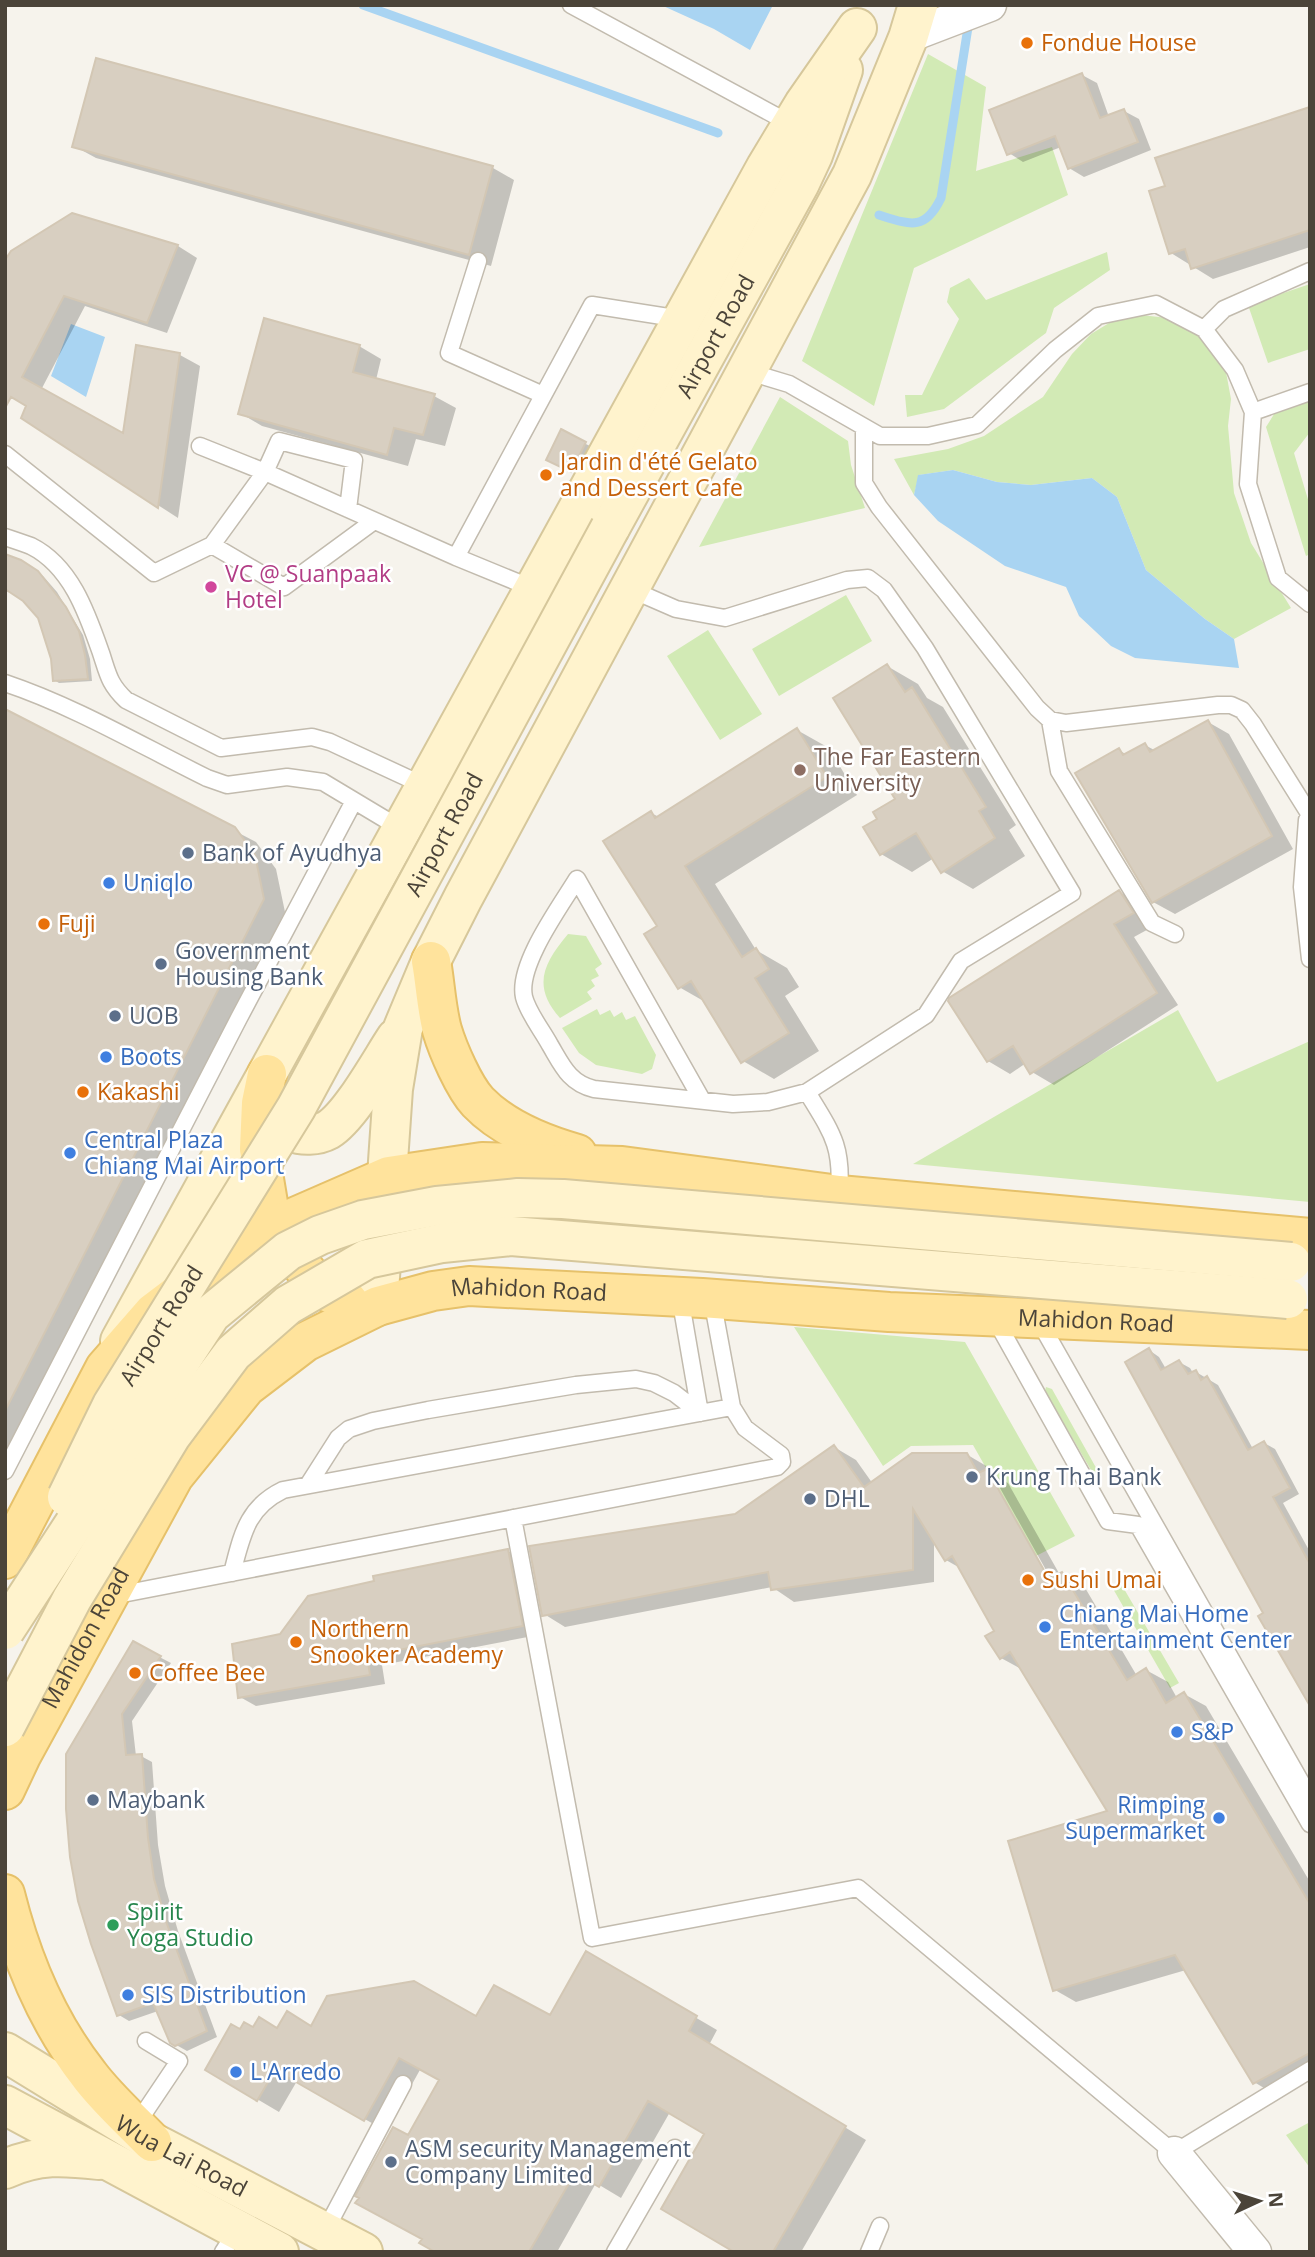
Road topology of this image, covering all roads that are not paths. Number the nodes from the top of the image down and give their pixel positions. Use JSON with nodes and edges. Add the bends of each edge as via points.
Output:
{"nodes":[{"id":1,"x":571,"y":5,"type":"edge"},
{"id":2,"x":975,"y":11,"type":"edge"},
{"id":3,"x":861,"y":17,"type":"edge"},
{"id":4,"x":914,"y":20,"type":"edge"},
{"id":5,"x":791,"y":124,"type":"junction"},
{"id":6,"x":478,"y":261,"type":"dead end"},
{"id":7,"x":1310,"y":271,"type":"edge"},
{"id":8,"x":684,"y":319,"type":"junction"},
{"id":9,"x":1204,"y":329,"type":"junction"},
{"id":10,"x":746,"y":371,"type":"junction"},
{"id":11,"x":1310,"y":392,"type":"edge"},
{"id":12,"x":543,"y":395,"type":"junction"},
{"id":13,"x":1252,"y":412,"type":"junction"},
{"id":14,"x":864,"y":428,"type":"junction"},
{"id":15,"x":200,"y":446,"type":"dead end"},
{"id":16,"x":5,"y":454,"type":"edge"},
{"id":17,"x":265,"y":472,"type":"junction"},
{"id":18,"x":348,"y":509,"type":"junction"},
{"id":19,"x":374,"y":521,"type":"junction"},
{"id":20,"x":5,"y":537,"type":"edge"},
{"id":21,"x":212,"y":545,"type":"junction"},
{"id":22,"x":456,"y":557,"type":"junction"},
{"id":23,"x":630,"y":589,"type":"junction"},
{"id":24,"x":534,"y":590,"type":"junction"},
{"id":25,"x":1310,"y":604,"type":"edge"},
{"id":26,"x":5,"y":683,"type":"edge"},
{"id":27,"x":1050,"y":719,"type":"junction"},
{"id":28,"x":427,"y":787,"type":"junction"},
{"id":29,"x":354,"y":801,"type":"junction"},
{"id":30,"x":1310,"y":815,"type":"edge"},
{"id":31,"x":403,"y":830,"type":"junction"},
{"id":32,"x":1175,"y":934,"type":"dead end"},
{"id":33,"x":1310,"y":959,"type":"edge"},
{"id":34,"x":431,"y":961,"type":"junction"},
{"id":35,"x":403,"y":1028,"type":"junction"},
{"id":36,"x":264,"y":1088,"type":"junction"},
{"id":37,"x":807,"y":1092,"type":"junction"},
{"id":38,"x":702,"y":1100,"type":"junction"},
{"id":39,"x":622,"y":1166,"type":"junction"},
{"id":40,"x":389,"y":1176,"type":"junction"},
{"id":41,"x":717,"y":1180,"type":"junction"},
{"id":42,"x":839,"y":1195,"type":"junction"},
{"id":43,"x":272,"y":1227,"type":"junction"},
{"id":44,"x":1304,"y":1295,"type":"edge"},
{"id":45,"x":698,"y":1298,"type":"junction"},
{"id":46,"x":374,"y":1308,"type":"junction"},
{"id":47,"x":994,"y":1317,"type":"junction"},
{"id":48,"x":1038,"y":1318,"type":"junction"},
{"id":49,"x":105,"y":1368,"type":"junction"},
{"id":50,"x":732,"y":1407,"type":"junction"},
{"id":51,"x":699,"y":1413,"type":"junction"},
{"id":52,"x":5,"y":1471,"type":"edge"},
{"id":53,"x":308,"y":1485,"type":"junction"},
{"id":54,"x":513,"y":1518,"type":"junction"},
{"id":55,"x":5,"y":1559,"type":"edge"},
{"id":56,"x":232,"y":1573,"type":"junction"},
{"id":57,"x":107,"y":1597,"type":"junction"},
{"id":58,"x":5,"y":1628,"type":"edge"},
{"id":59,"x":5,"y":1727,"type":"edge"},
{"id":60,"x":5,"y":1790,"type":"edge"},
{"id":61,"x":1310,"y":1798,"type":"edge"},
{"id":62,"x":1310,"y":1824,"type":"edge"},
{"id":63,"x":5,"y":1894,"type":"edge"},
{"id":64,"x":146,"y":2041,"type":"dead end"},
{"id":65,"x":5,"y":2052,"type":"edge"},
{"id":66,"x":1310,"y":2070,"type":"edge"},
{"id":67,"x":403,"y":2084,"type":"dead end"},
{"id":68,"x":5,"y":2105,"type":"edge"},
{"id":69,"x":144,"y":2133,"type":"junction"},
{"id":70,"x":675,"y":2148,"type":"dead end"},
{"id":71,"x":1174,"y":2153,"type":"junction"},
{"id":72,"x":115,"y":2162,"type":"junction"},
{"id":73,"x":5,"y":2168,"type":"edge"},
{"id":74,"x":880,"y":2226,"type":"dead end"},
{"id":75,"x":324,"y":2231,"type":"junction"},
{"id":76,"x":230,"y":2240,"type":"edge"},
{"id":77,"x":279,"y":2252,"type":"edge"},
{"id":78,"x":363,"y":2252,"type":"edge"},
{"id":79,"x":615,"y":2252,"type":"edge"},
{"id":80,"x":869,"y":2252,"type":"edge"},
{"id":81,"x":1255,"y":2252,"type":"edge"}],
"edges":[{"from":1,"to":5,"type":"lane"},
{"from":2,"to":4,"type":"street"},
{"from":3,"to":5,"type":"main road","name":"Airport Road"},
{"from":3,"to":58,"type":"main road","name":"Airport Road","bridge":true,"via":[[800,184],[296,1108],[112,1405]]},
{"from":4,"to":10,"type":"main road","name":"Airport Road","via":[[852,175]]},
{"from":5,"to":8,"type":"main road","name":"Airport Road"},
{"from":6,"to":12,"type":"lane","via":[[449,353]]},
{"from":7,"to":9,"type":"lane","via":[[1224,309]]},
{"from":8,"to":12,"type":"lane","via":[[592,305]]},
{"from":8,"to":24,"type":"main road","name":"Airport Road"},
{"from":9,"to":13,"type":"lane","via":[[1236,370]]},
{"from":9,"to":14,"type":"lane","via":[[1156,304],[1098,316],[1055,350],[977,425],[928,436],[880,436]]},
{"from":10,"to":14,"type":"lane","via":[[789,384]]},
{"from":10,"to":23,"type":"main road","name":"Airport Road"},
{"from":11,"to":13,"type":"lane"},
{"from":12,"to":22,"type":"lane"},
{"from":13,"to":25,"type":"lane","via":[[1248,484],[1278,578]]},
{"from":14,"to":27,"type":"lane","via":[[864,482],[879,508]]},
{"from":15,"to":17,"type":"lane"},
{"from":16,"to":21,"type":"lane","via":[[154,573]]},
{"from":17,"to":18,"type":"lane"},
{"from":17,"to":18,"type":"lane","via":[[279,441],[354,460]]},
{"from":17,"to":21,"type":"lane"},
{"from":18,"to":19,"type":"lane"},
{"from":19,"to":21,"type":"lane","via":[[284,587]]},
{"from":19,"to":22,"type":"lane"},
{"from":20,"to":28,"type":"lane","via":[[32,547],[67,578],[114,688],[126,700],[221,748],[312,737],[330,741]]},
{"from":22,"to":24,"type":"lane"},
{"from":23,"to":34,"type":"main road","name":"Airport Road"},
{"from":23,"to":37,"type":"lane","via":[[677,609],[725,618],[867,578],[884,590],[925,648],[1072,893],[961,961],[926,1015]]},
{"from":24,"to":28,"type":"main road","name":"Airport Road"},
{"from":26,"to":29,"type":"lane","via":[[76,711],[227,785],[287,777],[323,782]]},
{"from":27,"to":30,"type":"lane","via":[[1066,723],[1231,705],[1253,724]]},
{"from":27,"to":32,"type":"lane","via":[[1059,771],[1152,923]]},
{"from":28,"to":31,"type":"main road","name":"Airport Road"},
{"from":29,"to":31,"type":"lane"},
{"from":29,"to":52,"type":"lane"},
{"from":30,"to":33,"type":"lane","via":[[1302,887]]},
{"from":31,"to":36,"type":"main road","name":"Airport Road"},
{"from":34,"to":35,"type":"main road","name":"Airport Road"},
{"from":34,"to":39,"type":"main road","via":[[443,1030],[478,1102],[543,1144]]},
{"from":35,"to":36,"type":"main road","via":[[345,1115],[327,1130],[299,1135],[284,1129],[270,1118]]},
{"from":35,"to":40,"type":"main road","via":[[393,1089]]},
{"from":36,"to":43,"type":"main road","via":[[259,1149]]},
{"from":36,"to":49,"type":"main road","name":"Airport Road"},
{"from":37,"to":38,"type":"lane","via":[[768,1102]]},
{"from":37,"to":42,"type":"lane","via":[[835,1138]]},
{"from":38,"to":38,"type":"lane","via":[[590,903],[577,880],[524,975],[524,996],[533,1015],[568,1075],[580,1085]]},
{"from":39,"to":40,"type":"main road","via":[[482,1162]]},
{"from":39,"to":41,"type":"main road"},
{"from":40,"to":43,"type":"main road"},
{"from":40,"to":46,"type":"main road"},
{"from":41,"to":42,"type":"main road"},
{"from":41,"to":45,"type":"main road","via":[[693,1193],[680,1213],[673,1243],[679,1275]]},
{"from":42,"to":44,"type":"main road"},
{"from":43,"to":46,"type":"main road","via":[[320,1289]]},
{"from":43,"to":49,"type":"main road","via":[[153,1313]]},
{"from":44,"to":48,"type":"main road","name":"Mahidon Road"},
{"from":44,"to":58,"type":"main road","bridge":true,"via":[[563,1199],[475,1201],[363,1220],[288,1251],[211,1314]]},
{"from":44,"to":59,"type":"main road","name":"Mahidon Road","bridge":true,"via":[[511,1236],[442,1242],[367,1259],[288,1305],[233,1353],[171,1436],[72,1599]]},
{"from":45,"to":46,"type":"main road","name":"Mahidon Road","via":[[469,1286]]},
{"from":45,"to":47,"type":"main road","name":"Mahidon Road"},
{"from":45,"to":50,"type":"lane"},
{"from":45,"to":51,"type":"lane"},
{"from":46,"to":57,"type":"main road","name":"Mahidon Road","via":[[305,1342],[246,1387],[174,1476]]},
{"from":47,"to":48,"type":"main road","name":"Mahidon Road"},
{"from":47,"to":62,"type":"lane","via":[[1108,1521],[1138,1525]]},
{"from":48,"to":61,"type":"lane"},
{"from":49,"to":55,"type":"main road","via":[[20,1517]]},
{"from":50,"to":51,"type":"lane"},
{"from":50,"to":54,"type":"lane","via":[[744,1428],[780,1455],[779,1466]]},
{"from":51,"to":53,"type":"lane"},
{"from":51,"to":53,"type":"lane","via":[[674,1393],[636,1379],[441,1408],[349,1429],[338,1438]]},
{"from":53,"to":56,"type":"lane","via":[[278,1492],[255,1511],[247,1522]]},
{"from":54,"to":56,"type":"lane"},
{"from":54,"to":71,"type":"lane","via":[[592,1938],[858,1888]]},
{"from":56,"to":57,"type":"lane"},
{"from":57,"to":60,"type":"main road","name":"Mahidon Road"},
{"from":63,"to":69,"type":"main road","via":[[52,2022],[89,2076]]},
{"from":64,"to":69,"type":"lane","via":[[179,2061]]},
{"from":65,"to":69,"type":"main road","name":"Wua Lai Road"},
{"from":66,"to":71,"type":"lane"},
{"from":67,"to":75,"type":"lane"},
{"from":68,"to":72,"type":"main road","name":"Wua Lai Road"},
{"from":69,"to":75,"type":"main road","name":"Wua Lai Road"},
{"from":70,"to":79,"type":"lane"},
{"from":71,"to":81,"type":"street"},
{"from":72,"to":73,"type":"main road","via":[[60,2155]]},
{"from":72,"to":76,"type":"main road","name":"Wua Lai Road"},
{"from":74,"to":80,"type":"lane"},
{"from":75,"to":78,"type":"main road","name":"Wua Lai Road"},
{"from":76,"to":77,"type":"main road","name":"Wua Lai Road"}]}
